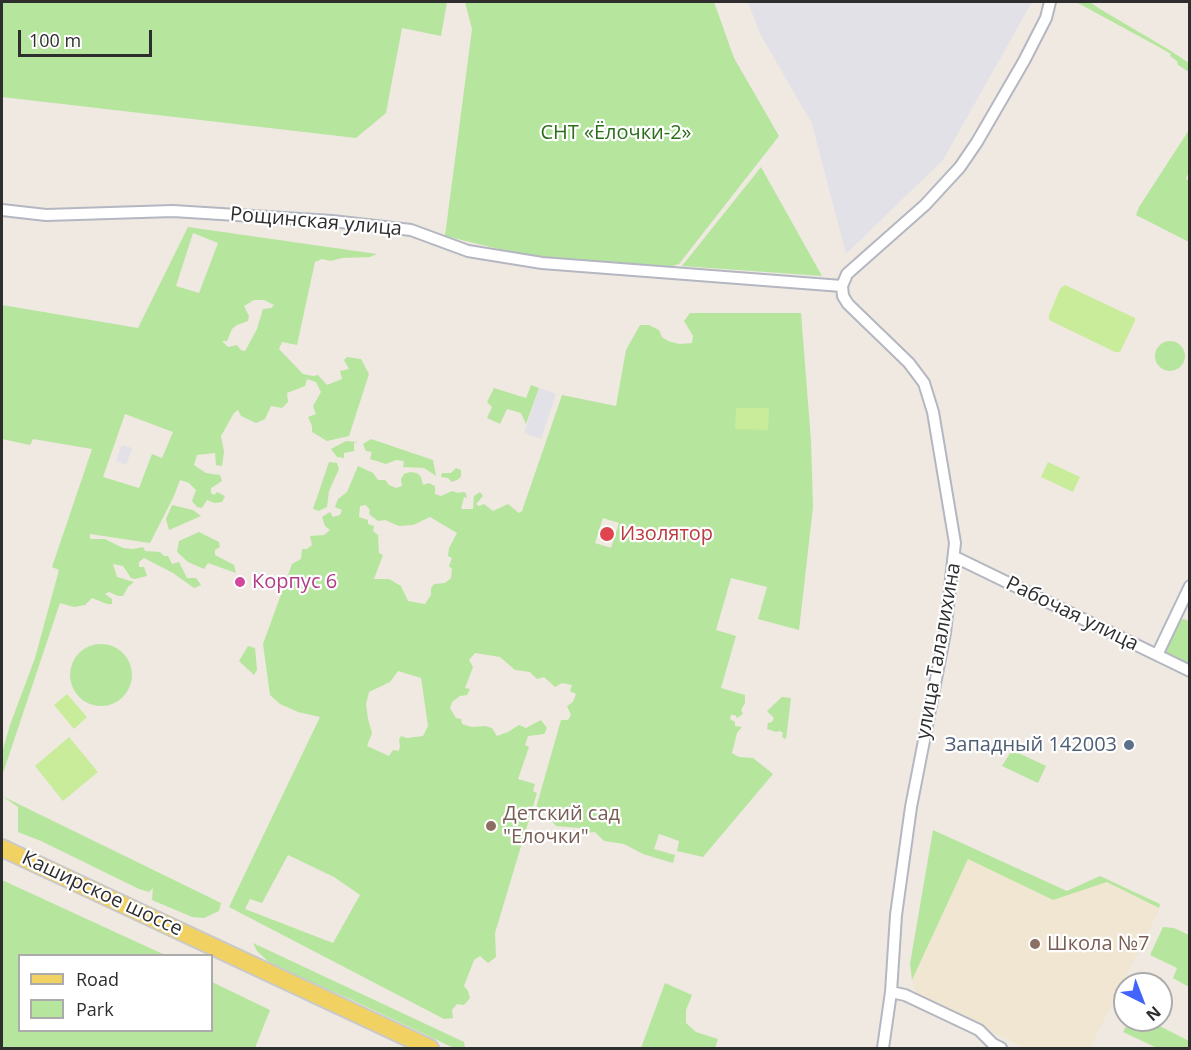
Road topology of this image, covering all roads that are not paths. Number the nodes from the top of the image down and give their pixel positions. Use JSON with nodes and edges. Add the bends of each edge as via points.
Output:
{"nodes":[{"id":1,"x":1050,"y":2,"type":"edge"},
{"id":2,"x":2,"y":210,"type":"edge"},
{"id":3,"x":842,"y":286,"type":"junction"},
{"id":4,"x":955,"y":557,"type":"junction"},
{"id":5,"x":1190,"y":586,"type":"edge"},
{"id":6,"x":1157,"y":655,"type":"junction"},
{"id":7,"x":1190,"y":671,"type":"edge"},
{"id":8,"x":2,"y":848,"type":"edge"},
{"id":9,"x":2,"y":858,"type":"edge"},
{"id":10,"x":207,"y":954,"type":"edge"},
{"id":11,"x":213,"y":957,"type":"edge"},
{"id":12,"x":891,"y":992,"type":"junction"},
{"id":13,"x":407,"y":1048,"type":"edge"},
{"id":14,"x":430,"y":1048,"type":"edge"},
{"id":15,"x":883,"y":1048,"type":"edge"},
{"id":16,"x":1001,"y":1048,"type":"edge"}],
"edges":[{"from":1,"to":3,"type":"street","via":[[1035,41],[963,162],[925,205],[847,274]]},
{"from":2,"to":3,"type":"street","name":"Рощинская улица","via":[[46,215],[173,210],[332,221],[411,230],[468,251],[542,263]]},
{"from":3,"to":4,"type":"street","name":"улица Талалихина","via":[[848,304],[909,363],[926,388],[955,537]]},
{"from":4,"to":6,"type":"street","name":"Рабочая улица"},
{"from":4,"to":12,"type":"street","name":"улица Талалихина","via":[[945,633],[911,807],[896,915]]},
{"from":5,"to":6,"type":"street"},
{"from":6,"to":7,"type":"street","name":"Рабочая улица"},
{"from":8,"to":14,"type":"main road","name":"Каширское шоссе"},
{"from":9,"to":10,"type":"main road","name":"Каширское шоссе"},
{"from":11,"to":13,"type":"main road","name":"Каширское шоссе"},
{"from":12,"to":15,"type":"street","name":"улица Талалихина"},
{"from":12,"to":16,"type":"street","via":[[979,1030]]}]}
